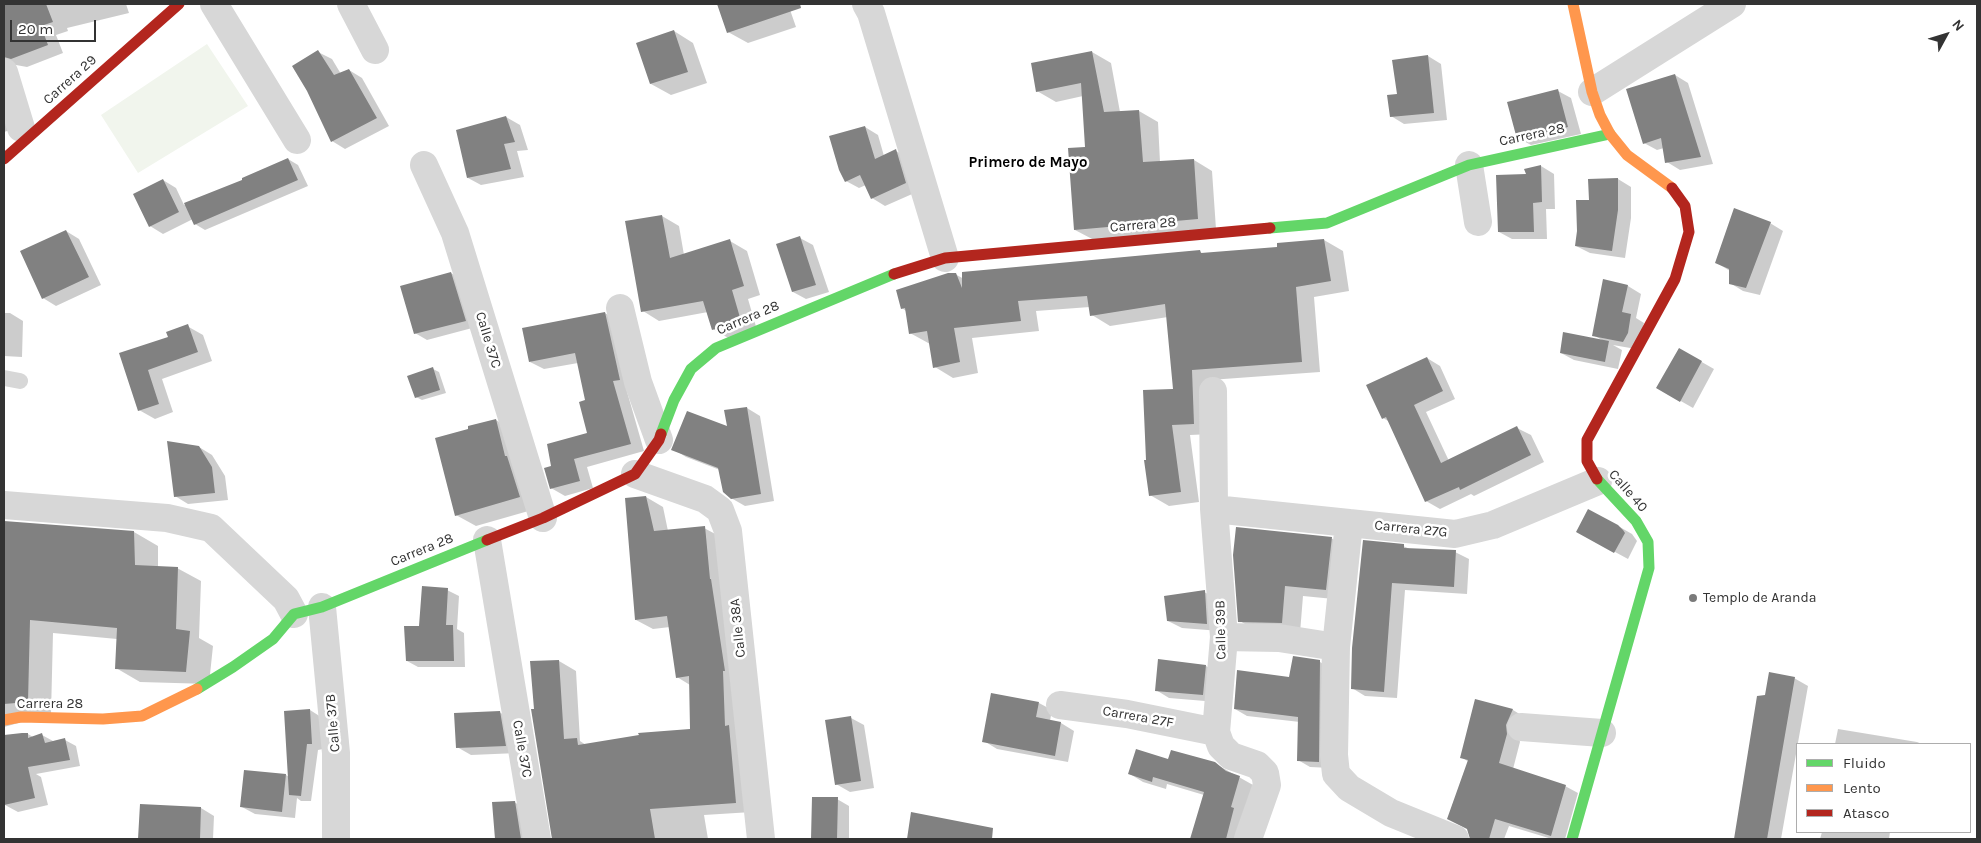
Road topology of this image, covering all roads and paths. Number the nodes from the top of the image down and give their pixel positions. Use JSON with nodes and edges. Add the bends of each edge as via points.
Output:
{"nodes":[{"id":1,"x":163,"y":4,"type":"edge"},
{"id":2,"x":179,"y":4,"type":"edge"},
{"id":3,"x":214,"y":4,"type":"edge"},
{"id":4,"x":351,"y":4,"type":"edge"},
{"id":5,"x":866,"y":4,"type":"edge"},
{"id":6,"x":1573,"y":4,"type":"edge"},
{"id":7,"x":1732,"y":4,"type":"edge"},
{"id":8,"x":375,"y":50,"type":"dead end"},
{"id":9,"x":4,"y":72,"type":"edge"},
{"id":10,"x":1592,"y":92,"type":"junction"},
{"id":11,"x":16,"y":133,"type":"joint"},
{"id":12,"x":1610,"y":134,"type":"junction"},
{"id":13,"x":296,"y":140,"type":"dead end"},
{"id":14,"x":4,"y":159,"type":"edge"},
{"id":15,"x":424,"y":165,"type":"dead end"},
{"id":16,"x":1469,"y":165,"type":"junction"},
{"id":17,"x":1478,"y":222,"type":"dead end"},
{"id":18,"x":945,"y":258,"type":"junction"},
{"id":19,"x":620,"y":308,"type":"dead end"},
{"id":20,"x":1213,"y":391,"type":"dead end"},
{"id":21,"x":658,"y":440,"type":"junction"},
{"id":22,"x":635,"y":474,"type":"junction"},
{"id":23,"x":1598,"y":481,"type":"junction"},
{"id":24,"x":4,"y":505,"type":"edge"},
{"id":25,"x":1214,"y":509,"type":"junction"},
{"id":26,"x":543,"y":518,"type":"junction"},
{"id":27,"x":1349,"y":523,"type":"junction"},
{"id":28,"x":486,"y":540,"type":"junction"},
{"id":29,"x":322,"y":607,"type":"junction"},
{"id":30,"x":294,"y":614,"type":"junction"},
{"id":31,"x":1224,"y":637,"type":"junction"},
{"id":32,"x":1336,"y":647,"type":"junction"},
{"id":33,"x":1060,"y":705,"type":"dead end"},
{"id":34,"x":4,"y":720,"type":"edge"},
{"id":35,"x":1521,"y":727,"type":"dead end"},
{"id":36,"x":1216,"y":732,"type":"junction"},
{"id":37,"x":1602,"y":733,"type":"junction"},
{"id":38,"x":336,"y":839,"type":"edge"},
{"id":39,"x":537,"y":839,"type":"edge"},
{"id":40,"x":761,"y":839,"type":"edge"},
{"id":41,"x":1248,"y":839,"type":"edge"},
{"id":42,"x":1455,"y":839,"type":"edge"},
{"id":43,"x":1572,"y":839,"type":"edge"}],
"edges":[{"from":1,"to":11,"type":"street","name":"Carrera 29"},
{"from":2,"to":14,"type":"street","name":"Carrera 29"},
{"from":3,"to":13,"type":"street"},
{"from":4,"to":8,"type":"street"},
{"from":5,"to":18,"type":"street"},
{"from":6,"to":10,"type":"street"},
{"from":7,"to":10,"type":"street"},
{"from":9,"to":11,"type":"street"},
{"from":10,"to":12,"type":"street"},
{"from":12,"to":16,"type":"street","name":"Carrera 28"},
{"from":12,"to":23,"type":"street","name":"Calle 40","via":[[1627,156],[1670,185],[1685,206],[1689,232],[1675,279],[1587,440],[1587,461]]},
{"from":15,"to":26,"type":"street","name":"Calle 37C","via":[[455,233]]},
{"from":16,"to":17,"type":"street"},
{"from":16,"to":18,"type":"street","name":"Carrera 28","via":[[1327,223]]},
{"from":18,"to":21,"type":"street","name":"Carrera 28","via":[[895,274],[716,348],[691,369]]},
{"from":19,"to":21,"type":"street","via":[[638,382]]},
{"from":20,"to":25,"type":"street","name":"Calle 39B"},
{"from":21,"to":22,"type":"street","name":"Carrera 28"},
{"from":22,"to":26,"type":"street","name":"Carrera 28"},
{"from":22,"to":40,"type":"street","name":"Calle 38A","via":[[705,499],[720,510],[728,531]]},
{"from":23,"to":27,"type":"street","name":"Carrera 27G","via":[[1493,525],[1455,534]]},
{"from":23,"to":37,"type":"street","name":"Calle 40","via":[[1636,521],[1648,542],[1650,568]]},
{"from":24,"to":30,"type":"street","via":[[168,518],[211,528],[286,599]]},
{"from":25,"to":27,"type":"street","name":"Carrera 27G"},
{"from":25,"to":31,"type":"street","name":"Calle 39B"},
{"from":26,"to":28,"type":"street","name":"Carrera 28"},
{"from":27,"to":32,"type":"street"},
{"from":28,"to":29,"type":"street","name":"Carrera 28"},
{"from":28,"to":39,"type":"street","name":"Calle 37C"},
{"from":29,"to":30,"type":"street","name":"Carrera 28"},
{"from":29,"to":38,"type":"street","name":"Calle 37B","via":[[336,753]]},
{"from":30,"to":34,"type":"street","name":"Carrera 28","via":[[273,639],[233,667],[142,716],[103,720],[21,717]]},
{"from":31,"to":32,"type":"street","via":[[1280,638]]},
{"from":31,"to":36,"type":"street","name":"Calle 39B"},
{"from":32,"to":42,"type":"street","via":[[1336,774],[1349,788],[1391,813]]},
{"from":33,"to":36,"type":"street","name":"Carrera 27F"},
{"from":35,"to":37,"type":"street"},
{"from":36,"to":41,"type":"street","via":[[1220,746],[1231,756],[1257,765],[1265,773],[1267,785]]},
{"from":37,"to":43,"type":"street","name":"Calle 40"}]}
